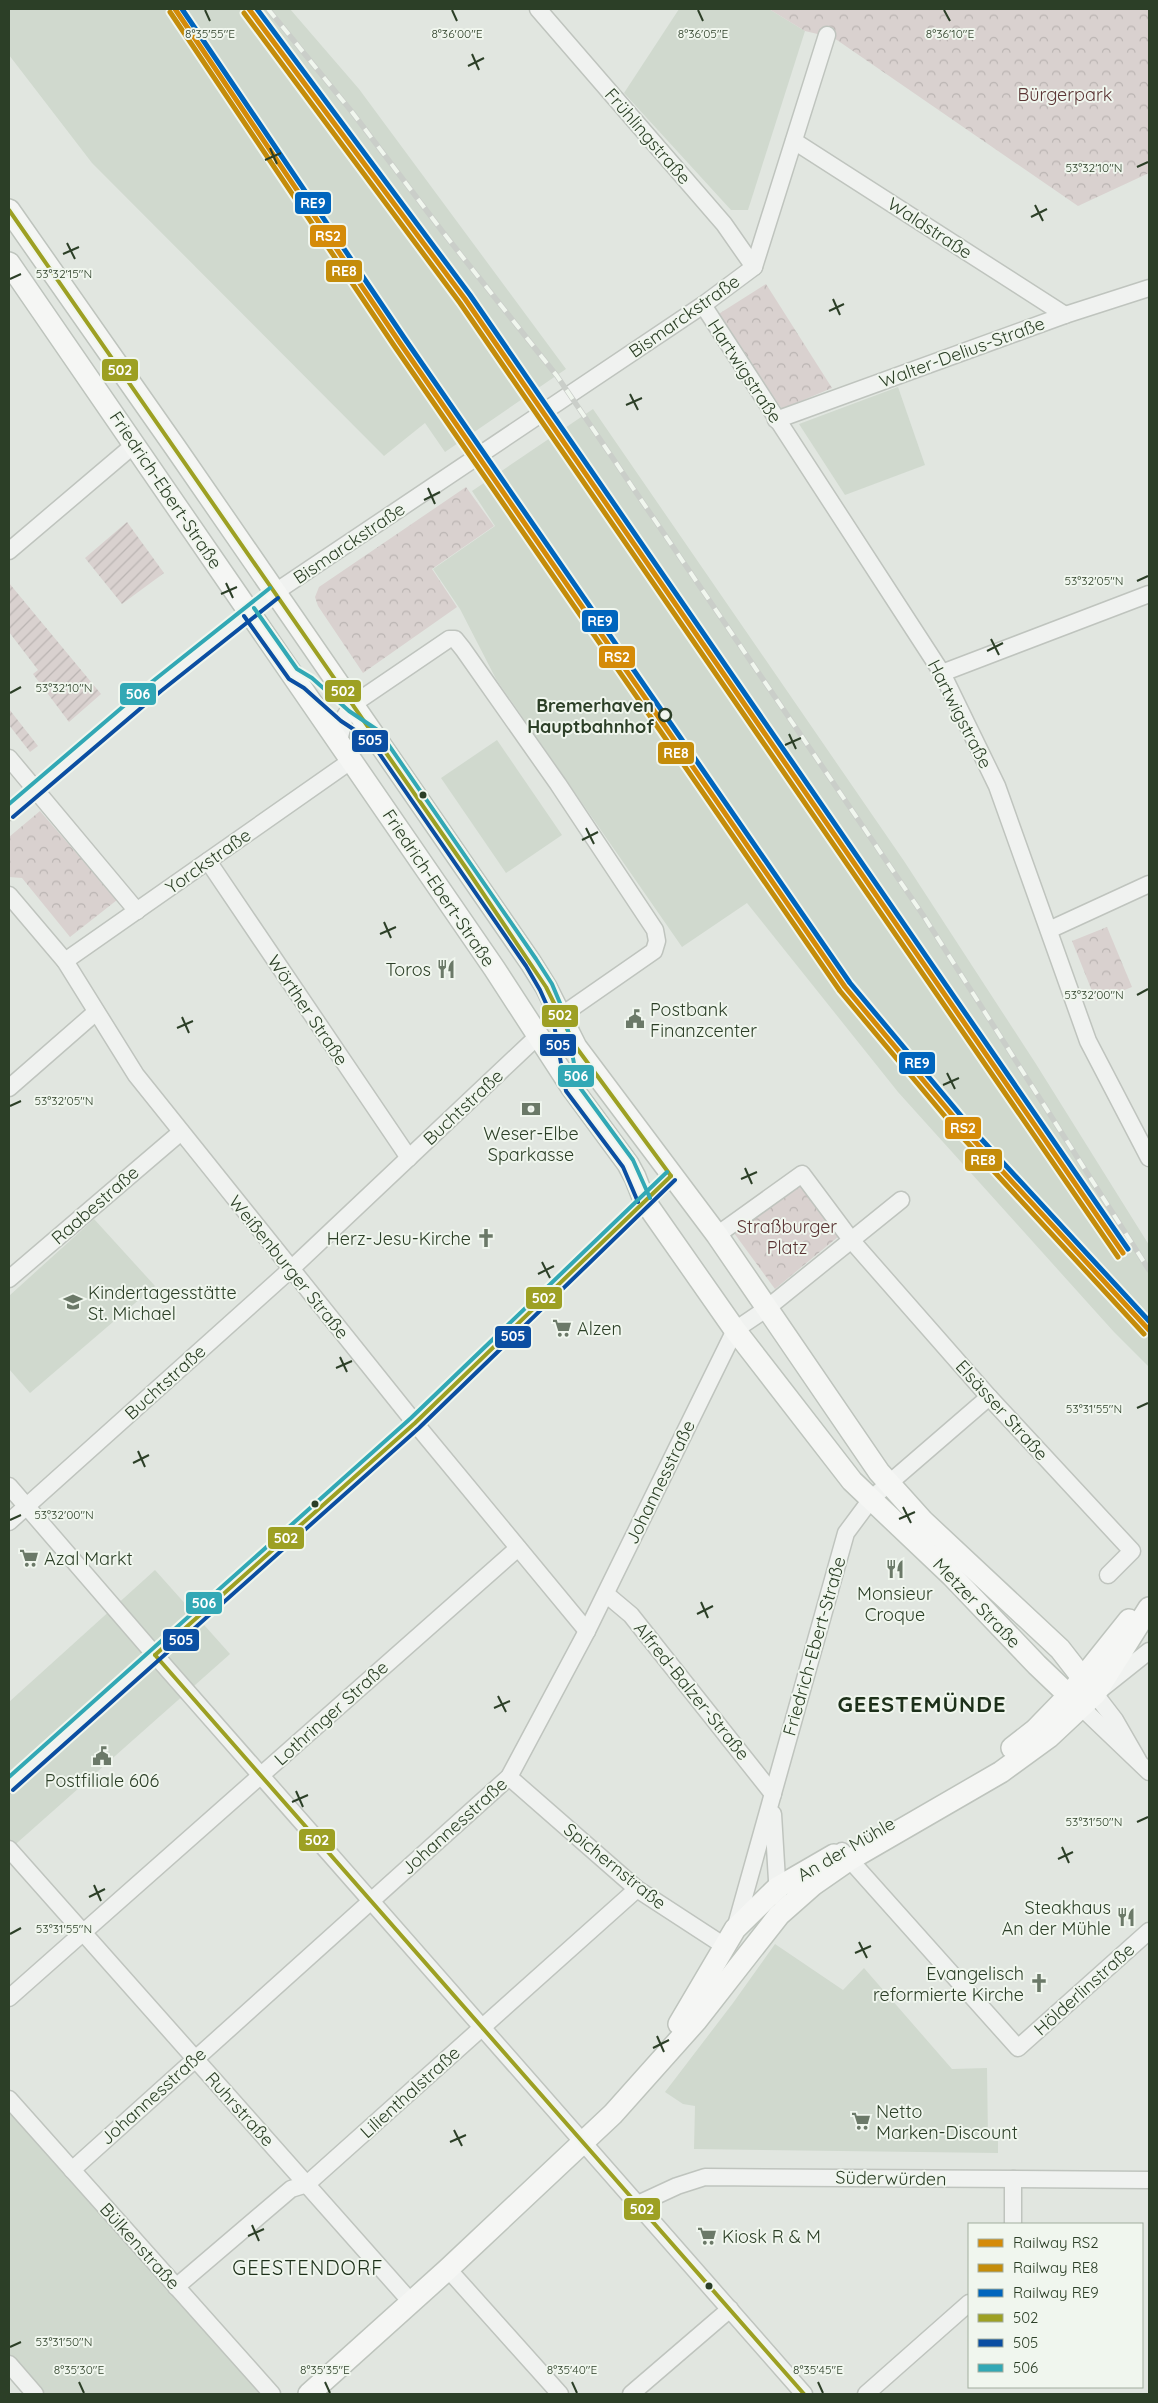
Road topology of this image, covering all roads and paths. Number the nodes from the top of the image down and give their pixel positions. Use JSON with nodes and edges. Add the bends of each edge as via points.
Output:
{"nodes":[{"id":1,"x":538,"y":9,"type":"edge"},
{"id":2,"x":827,"y":35,"type":"dead end"},
{"id":3,"x":794,"y":141,"type":"junction"},
{"id":4,"x":9,"y":210,"type":"edge"},
{"id":5,"x":754,"y":267,"type":"junction"},
{"id":6,"x":10,"y":268,"type":"edge"},
{"id":7,"x":1149,"y":288,"type":"edge"},
{"id":8,"x":703,"y":305,"type":"junction"},
{"id":9,"x":1065,"y":315,"type":"junction"},
{"id":10,"x":776,"y":420,"type":"junction"},
{"id":11,"x":135,"y":444,"type":"junction"},
{"id":12,"x":9,"y":551,"type":"edge"},
{"id":13,"x":274,"y":593,"type":"junction"},
{"id":14,"x":1149,"y":594,"type":"edge"},
{"id":15,"x":249,"y":612,"type":"junction"},
{"id":16,"x":942,"y":673,"type":"junction"},
{"id":17,"x":352,"y":705,"type":"junction"},
{"id":18,"x":339,"y":741,"type":"junction"},
{"id":19,"x":9,"y":758,"type":"edge"},
{"id":20,"x":352,"y":760,"type":"junction"},
{"id":21,"x":33,"y":790,"type":"junction"},
{"id":22,"x":9,"y":812,"type":"edge"},
{"id":23,"x":208,"y":861,"type":"junction"},
{"id":24,"x":1149,"y":884,"type":"edge"},
{"id":25,"x":9,"y":895,"type":"edge"},
{"id":26,"x":136,"y":911,"type":"junction"},
{"id":27,"x":1049,"y":930,"type":"junction"},
{"id":28,"x":65,"y":961,"type":"junction"},
{"id":29,"x":96,"y":1012,"type":"junction"},
{"id":30,"x":559,"y":1017,"type":"junction"},
{"id":31,"x":539,"y":1035,"type":"junction"},
{"id":32,"x":9,"y":1088,"type":"edge"},
{"id":33,"x":181,"y":1132,"type":"junction"},
{"id":34,"x":409,"y":1158,"type":"junction"},
{"id":35,"x":1149,"y":1158,"type":"edge"},
{"id":36,"x":671,"y":1176,"type":"junction"},
{"id":37,"x":644,"y":1200,"type":"junction"},
{"id":38,"x":901,"y":1200,"type":"dead end"},
{"id":39,"x":717,"y":1235,"type":"junction"},
{"id":40,"x":852,"y":1241,"type":"junction"},
{"id":41,"x":291,"y":1269,"type":"junction"},
{"id":42,"x":9,"y":1279,"type":"edge"},
{"id":43,"x":766,"y":1309,"type":"junction"},
{"id":44,"x":735,"y":1330,"type":"junction"},
{"id":45,"x":990,"y":1397,"type":"junction"},
{"id":46,"x":415,"y":1423,"type":"junction"},
{"id":47,"x":889,"y":1484,"type":"junction"},
{"id":48,"x":9,"y":1486,"type":"edge"},
{"id":49,"x":872,"y":1498,"type":"junction"},
{"id":50,"x":26,"y":1506,"type":"junction"},
{"id":51,"x":9,"y":1522,"type":"edge"},
{"id":52,"x":518,"y":1548,"type":"junction"},
{"id":53,"x":1108,"y":1575,"type":"dead end"},
{"id":54,"x":606,"y":1594,"type":"junction"},
{"id":55,"x":1149,"y":1597,"type":"edge"},
{"id":56,"x":1149,"y":1608,"type":"edge"},
{"id":57,"x":587,"y":1631,"type":"junction"},
{"id":58,"x":1149,"y":1651,"type":"edge"},
{"id":59,"x":155,"y":1655,"type":"junction"},
{"id":60,"x":1082,"y":1694,"type":"junction"},
{"id":61,"x":1144,"y":1766,"type":"edge"},
{"id":62,"x":261,"y":1775,"type":"junction"},
{"id":63,"x":509,"y":1778,"type":"junction"},
{"id":64,"x":9,"y":1785,"type":"edge"},
{"id":65,"x":773,"y":1798,"type":"junction"},
{"id":66,"x":9,"y":1849,"type":"edge"},
{"id":67,"x":845,"y":1855,"type":"junction"},
{"id":68,"x":777,"y":1888,"type":"junction"},
{"id":69,"x":638,"y":1889,"type":"junction"},
{"id":70,"x":372,"y":1900,"type":"junction"},
{"id":71,"x":780,"y":1915,"type":"junction"},
{"id":72,"x":1149,"y":1931,"type":"edge"},
{"id":73,"x":83,"y":1932,"type":"junction"},
{"id":74,"x":730,"y":1938,"type":"junction"},
{"id":75,"x":9,"y":1998,"type":"edge"},
{"id":76,"x":483,"y":2027,"type":"junction"},
{"id":77,"x":195,"y":2059,"type":"junction"},
{"id":78,"x":9,"y":2099,"type":"edge"},
{"id":79,"x":584,"y":2142,"type":"junction"},
{"id":80,"x":72,"y":2170,"type":"junction"},
{"id":81,"x":1013,"y":2179,"type":"junction"},
{"id":82,"x":1149,"y":2180,"type":"edge"},
{"id":83,"x":307,"y":2184,"type":"junction"},
{"id":84,"x":638,"y":2204,"type":"junction"},
{"id":85,"x":1013,"y":2223,"type":"edge"},
{"id":86,"x":448,"y":2269,"type":"junction"},
{"id":87,"x":176,"y":2287,"type":"junction"},
{"id":88,"x":411,"y":2302,"type":"junction"},
{"id":89,"x":968,"y":2304,"type":"edge"},
{"id":90,"x":730,"y":2309,"type":"junction"},
{"id":91,"x":9,"y":2364,"type":"edge"},
{"id":92,"x":35,"y":2394,"type":"edge"},
{"id":93,"x":272,"y":2394,"type":"edge"},
{"id":94,"x":309,"y":2394,"type":"edge"},
{"id":95,"x":560,"y":2394,"type":"edge"},
{"id":96,"x":631,"y":2394,"type":"edge"},
{"id":97,"x":804,"y":2394,"type":"edge"},
{"id":98,"x":866,"y":2394,"type":"edge"}],
"edges":[{"from":1,"to":5,"type":"street","name":"Frühlingstraße","via":[[724,224]]},
{"from":2,"to":3,"type":"street","name":"Bismarckstraße"},
{"from":3,"to":5,"type":"street","name":"Bismarckstraße"},
{"from":3,"to":9,"type":"street","name":"Waldstraße"},
{"from":4,"to":13,"type":"main road","name":"Friedrich-Ebert-Straße"},
{"from":5,"to":8,"type":"street","name":"Bismarckstraße"},
{"from":6,"to":11,"type":"main road","name":"Friedrich-Ebert-Straße"},
{"from":7,"to":9,"type":"street","name":"Walter-Delius-Straße"},
{"from":8,"to":10,"type":"street","name":"Hartwigstraße"},
{"from":8,"to":13,"type":"street","name":"Bismarckstraße"},
{"from":9,"to":10,"type":"street","name":"Walter-Delius-Straße"},
{"from":10,"to":16,"type":"street","name":"Hartwigstraße"},
{"from":11,"to":12,"type":"street"},
{"from":11,"to":15,"type":"main road","name":"Friedrich-Ebert-Straße"},
{"from":13,"to":15,"type":"street","name":"Bismarckstraße"},
{"from":13,"to":17,"type":"main road","name":"Friedrich-Ebert-Straße"},
{"from":14,"to":16,"type":"street"},
{"from":15,"to":18,"type":"main road","name":"Friedrich-Ebert-Straße"},
{"from":15,"to":21,"type":"street","name":"Bismarckstraße"},
{"from":16,"to":27,"type":"street","name":"Hartwigstraße","via":[[997,786]]},
{"from":17,"to":18,"type":"street","via":[[345,716]]},
{"from":17,"to":30,"type":"main road","name":"Friedrich-Ebert-Straße","via":[[531,963]]},
{"from":17,"to":30,"type":"street","via":[[455,639],[558,784],[655,930],[657,941],[654,951]]},
{"from":18,"to":20,"type":"main road","name":"Friedrich-Ebert-Straße"},
{"from":19,"to":21,"type":"street"},
{"from":20,"to":23,"type":"street","name":"Yorckstraße"},
{"from":20,"to":31,"type":"main road","name":"Friedrich-Ebert-Straße"},
{"from":21,"to":22,"type":"street","name":"Bismarckstraße"},
{"from":21,"to":26,"type":"street"},
{"from":23,"to":26,"type":"street","name":"Yorckstraße"},
{"from":23,"to":34,"type":"street","name":"Wörther Straße"},
{"from":24,"to":27,"type":"street"},
{"from":25,"to":28,"type":"street","name":"Weißenburger Straße"},
{"from":26,"to":28,"type":"street","name":"Yorckstraße"},
{"from":27,"to":35,"type":"street","name":"Hartwigstraße","via":[[1088,1040]]},
{"from":28,"to":29,"type":"street","name":"Weißenburger Straße"},
{"from":29,"to":32,"type":"street"},
{"from":29,"to":33,"type":"street","name":"Weißenburger Straße","via":[[136,1075]]},
{"from":30,"to":31,"type":"main road"},
{"from":30,"to":36,"type":"main road","name":"Friedrich-Ebert-Straße","via":[[576,1047]]},
{"from":31,"to":34,"type":"street","name":"Buchtstraße"},
{"from":31,"to":37,"type":"main road","name":"Friedrich-Ebert-Straße","via":[[572,1088],[628,1164]]},
{"from":33,"to":41,"type":"street","name":"Weißenburger Straße"},
{"from":33,"to":42,"type":"street","name":"Raabestraße"},
{"from":34,"to":41,"type":"street","name":"Buchtstraße"},
{"from":36,"to":37,"type":"street"},
{"from":36,"to":39,"type":"main road","name":"Friedrich-Ebert-Straße"},
{"from":37,"to":44,"type":"main road","name":"Friedrich-Ebert-Straße"},
{"from":37,"to":46,"type":"street"},
{"from":38,"to":40,"type":"street"},
{"from":39,"to":40,"type":"street","via":[[802,1174]]},
{"from":39,"to":43,"type":"main road","name":"Friedrich-Ebert-Straße"},
{"from":40,"to":43,"type":"street"},
{"from":40,"to":45,"type":"street","name":"Elsässer Straße"},
{"from":41,"to":46,"type":"street","name":"Weißenburger Straße"},
{"from":41,"to":50,"type":"street","name":"Buchtstraße"},
{"from":43,"to":44,"type":"street"},
{"from":43,"to":47,"type":"main road","name":"Friedrich-Ebert-Straße"},
{"from":44,"to":49,"type":"main road","name":"Friedrich-Ebert-Straße","via":[[852,1481]]},
{"from":44,"to":54,"type":"street","name":"Johannesstraße"},
{"from":45,"to":47,"type":"street"},
{"from":45,"to":53,"type":"street","name":"Elsässer Straße","via":[[1132,1551]]},
{"from":46,"to":52,"type":"street","name":"Weißenburger Straße"},
{"from":46,"to":59,"type":"street"},
{"from":47,"to":49,"type":"street","name":"Friedrich-Ebert-Straße"},
{"from":47,"to":60,"type":"main road","name":"Metzer Straße","via":[[1060,1649]]},
{"from":48,"to":50,"type":"street"},
{"from":49,"to":60,"type":"main road","name":"Metzer Straße","via":[[1037,1665]]},
{"from":49,"to":65,"type":"street","name":"Friedrich-Ebert-Straße","via":[[846,1533]]},
{"from":50,"to":51,"type":"street","name":"Buchtstraße"},
{"from":50,"to":59,"type":"street"},
{"from":52,"to":57,"type":"street","name":"Weißenburger Straße"},
{"from":52,"to":62,"type":"street","name":"Lothringer Straße"},
{"from":54,"to":57,"type":"street","name":"Johannesstraße"},
{"from":54,"to":65,"type":"street","name":"Alfred-Balzer-Straße","via":[[632,1616]]},
{"from":55,"to":60,"type":"main road","name":"An der Mühle","via":[[1104,1649]]},
{"from":56,"to":60,"type":"main road","name":"An der Mühle"},
{"from":57,"to":63,"type":"street","name":"Johannesstraße"},
{"from":58,"to":60,"type":"street","name":"An der Mühle"},
{"from":59,"to":62,"type":"street"},
{"from":59,"to":64,"type":"street"},
{"from":60,"to":61,"type":"street","via":[[1115,1720]]},
{"from":60,"to":67,"type":"main road","name":"An der Mühle","via":[[989,1765]]},
{"from":62,"to":70,"type":"street"},
{"from":62,"to":73,"type":"street","name":"Lothringer Straße"},
{"from":63,"to":69,"type":"street","name":"Spichernstraße"},
{"from":63,"to":70,"type":"street","name":"Johannesstraße"},
{"from":65,"to":68,"type":"street","name":"Friedrich-Ebert-Straße"},
{"from":65,"to":74,"type":"street","name":"Friedrich-Ebert-Straße"},
{"from":66,"to":73,"type":"street","name":"Ruhrstraße"},
{"from":67,"to":68,"type":"main road","name":"An der Mühle"},
{"from":67,"to":71,"type":"main road","name":"An der Mühle"},
{"from":67,"to":72,"type":"street","name":"Hölderlinstraße","via":[[1018,2048]]},
{"from":68,"to":71,"type":"street","name":"Friedrich-Ebert-Straße"},
{"from":68,"to":74,"type":"main road","name":"An der Mühle"},
{"from":69,"to":74,"type":"street","name":"Spichernstraße"},
{"from":69,"to":76,"type":"street","name":"Lilienthalstraße"},
{"from":70,"to":76,"type":"street"},
{"from":70,"to":77,"type":"street","name":"Johannesstraße"},
{"from":71,"to":79,"type":"main road","name":"An der Mühle","via":[[696,2021]]},
{"from":73,"to":75,"type":"street","name":"Lothringer Straße"},
{"from":73,"to":77,"type":"street","name":"Ruhrstraße"},
{"from":74,"to":79,"type":"main road","name":"An der Mühle","via":[[680,2023]]},
{"from":76,"to":79,"type":"street"},
{"from":76,"to":83,"type":"street","name":"Lilienthalstraße"},
{"from":77,"to":80,"type":"street","name":"Johannesstraße"},
{"from":77,"to":83,"type":"street","name":"Ruhrstraße"},
{"from":78,"to":80,"type":"street","name":"Bülkenstraße"},
{"from":79,"to":84,"type":"street"},
{"from":79,"to":86,"type":"main road","name":"An der Mühle"},
{"from":80,"to":87,"type":"street","name":"Bülkenstraße"},
{"from":81,"to":82,"type":"street","name":"Süderwürden"},
{"from":81,"to":84,"type":"street","name":"Süderwürden","via":[[705,2177]]},
{"from":81,"to":85,"type":"street"},
{"from":83,"to":87,"type":"street","name":"Lilienthalstraße","via":[[291,2189]]},
{"from":83,"to":88,"type":"street","name":"Ruhrstraße"},
{"from":84,"to":90,"type":"street"},
{"from":86,"to":88,"type":"main road","name":"An der Mühle"},
{"from":86,"to":95,"type":"street"},
{"from":87,"to":93,"type":"street","name":"Bülkenstraße"},
{"from":88,"to":94,"type":"main road","name":"An der Mühle"},
{"from":89,"to":98,"type":"street"},
{"from":90,"to":96,"type":"street"},
{"from":90,"to":97,"type":"street"},
{"from":91,"to":92,"type":"street"}]}
